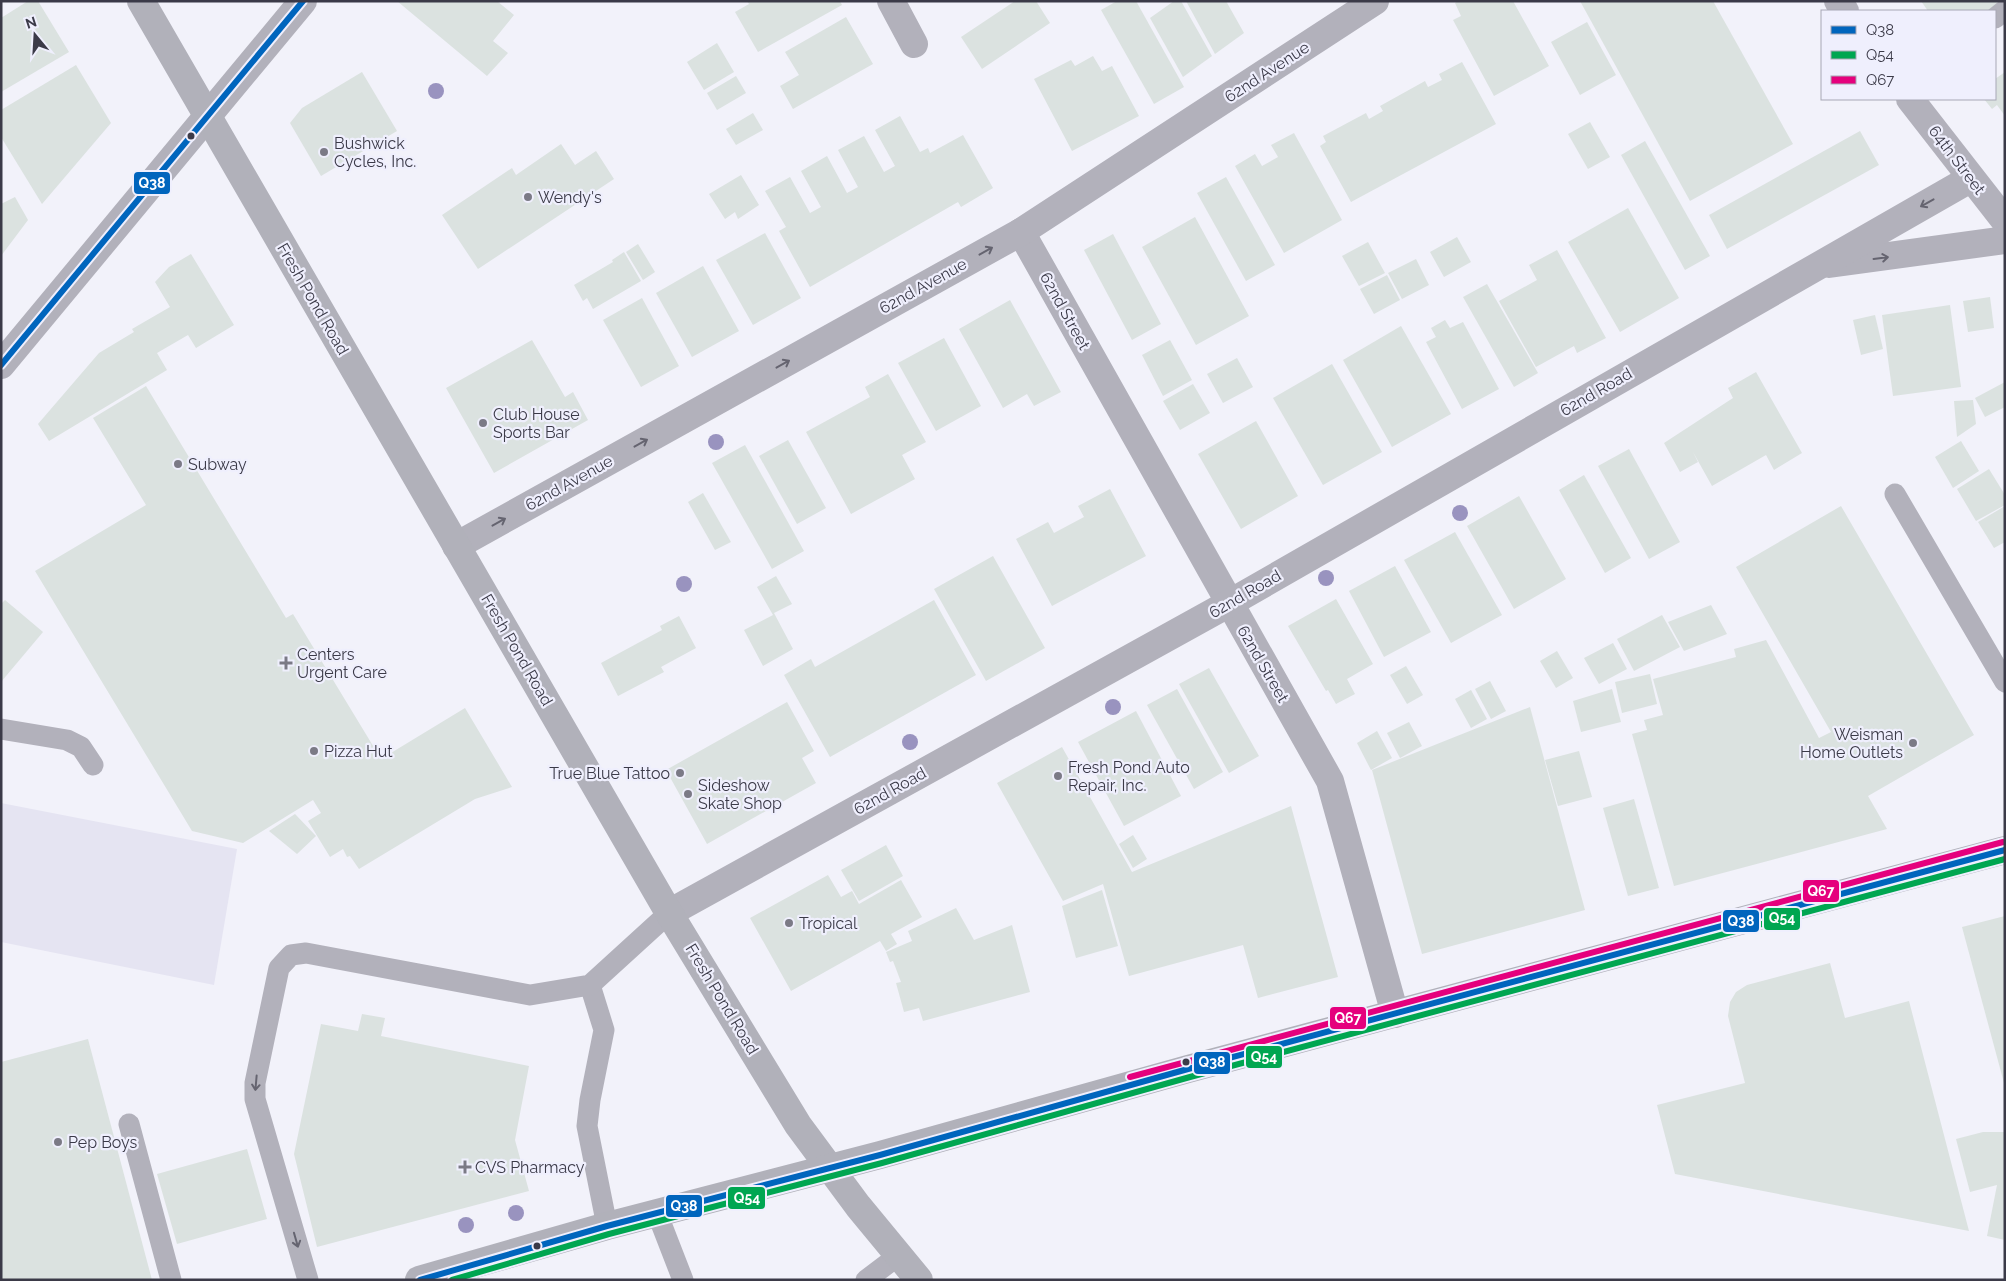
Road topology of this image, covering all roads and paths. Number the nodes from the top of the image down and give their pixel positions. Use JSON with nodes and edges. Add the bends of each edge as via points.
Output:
{"nodes":[{"id":1,"x":141,"y":1,"type":"edge"},
{"id":2,"x":303,"y":1,"type":"edge"},
{"id":3,"x":891,"y":1,"type":"edge"},
{"id":4,"x":1375,"y":1,"type":"edge"},
{"id":5,"x":914,"y":44,"type":"dead end"},
{"id":6,"x":1911,"y":100,"type":"edge"},
{"id":7,"x":208,"y":117,"type":"junction"},
{"id":8,"x":1970,"y":179,"type":"junction"},
{"id":9,"x":2005,"y":221,"type":"edge"},
{"id":10,"x":1021,"y":232,"type":"junction"},
{"id":11,"x":2005,"y":240,"type":"edge"},
{"id":12,"x":1815,"y":266,"type":"junction"},
{"id":13,"x":1,"y":365,"type":"edge"},
{"id":14,"x":1896,"y":494,"type":"dead end"},
{"id":15,"x":456,"y":546,"type":"junction"},
{"id":16,"x":1228,"y":604,"type":"junction"},
{"id":17,"x":2005,"y":682,"type":"edge"},
{"id":18,"x":1,"y":729,"type":"edge"},
{"id":19,"x":93,"y":765,"type":"dead end"},
{"id":20,"x":2005,"y":850,"type":"edge"},
{"id":21,"x":669,"y":913,"type":"junction"},
{"id":22,"x":590,"y":984,"type":"junction"},
{"id":23,"x":1395,"y":1014,"type":"junction"},
{"id":24,"x":129,"y":1124,"type":"dead end"},
{"id":25,"x":829,"y":1168,"type":"junction"},
{"id":26,"x":657,"y":1213,"type":"junction"},
{"id":27,"x":608,"y":1226,"type":"junction"},
{"id":28,"x":899,"y":1255,"type":"junction"},
{"id":29,"x":171,"y":1280,"type":"edge"},
{"id":30,"x":308,"y":1280,"type":"edge"},
{"id":31,"x":419,"y":1280,"type":"edge"},
{"id":32,"x":682,"y":1280,"type":"edge"},
{"id":33,"x":866,"y":1280,"type":"edge"},
{"id":34,"x":919,"y":1280,"type":"edge"}],
"edges":[{"from":1,"to":7,"type":"main road","name":"Fresh Pond Road"},
{"from":2,"to":7,"type":"street"},
{"from":3,"to":5,"type":"street"},
{"from":4,"to":10,"type":"street","name":"62nd Avenue"},
{"from":6,"to":8,"type":"street","name":"64th Street"},
{"from":7,"to":13,"type":"street"},
{"from":7,"to":15,"type":"main road","name":"Fresh Pond Road"},
{"from":8,"to":9,"type":"street","name":"64th Street"},
{"from":8,"to":12,"type":"street","name":"62nd Road","one_way":true},
{"from":15,"to":10,"type":"street","name":"62nd Avenue","one_way":true},
{"from":10,"to":16,"type":"street","name":"62nd Street"},
{"from":12,"to":11,"type":"street","name":"62nd Road","one_way":true},
{"from":12,"to":16,"type":"street","name":"62nd Road"},
{"from":14,"to":17,"type":"lane"},
{"from":15,"to":21,"type":"main road","name":"Fresh Pond Road"},
{"from":16,"to":21,"type":"street","name":"62nd Road"},
{"from":16,"to":23,"type":"street","name":"62nd Street","via":[[1330,782]]},
{"from":18,"to":19,"type":"lane","via":[[67,740],[81,747]]},
{"from":20,"to":23,"type":"main road"},
{"from":21,"to":22,"type":"lane"},
{"from":21,"to":25,"type":"main road","name":"Fresh Pond Road","via":[[798,1125]]},
{"from":22,"to":27,"type":"lane","via":[[604,1030],[587,1126]]},
{"from":22,"to":30,"type":"lane","one_way":true,"via":[[530,994],[306,953],[291,955],[279,968],[255,1083],[255,1099]]},
{"from":23,"to":25,"type":"main road"},
{"from":24,"to":29,"type":"lane"},
{"from":25,"to":26,"type":"main road"},
{"from":25,"to":28,"type":"main road","name":"Fresh Pond Road"},
{"from":26,"to":27,"type":"main road"},
{"from":26,"to":32,"type":"lane"},
{"from":27,"to":31,"type":"main road"},
{"from":28,"to":33,"type":"lane"},
{"from":28,"to":34,"type":"main road","name":"Fresh Pond Road"}]}
